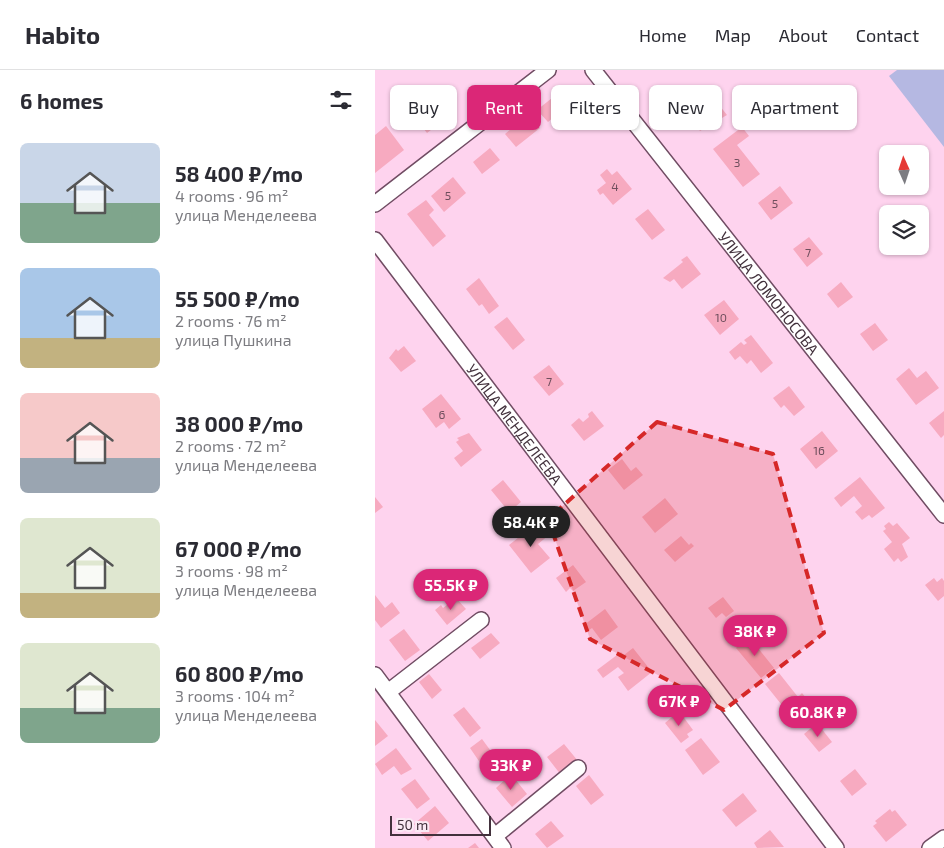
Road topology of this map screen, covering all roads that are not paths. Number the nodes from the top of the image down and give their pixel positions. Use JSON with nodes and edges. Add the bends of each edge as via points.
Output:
{"nodes":[{"id":1,"x":548,"y":70,"type":"edge"},
{"id":2,"x":593,"y":70,"type":"edge"},
{"id":3,"x":375,"y":204,"type":"edge"},
{"id":4,"x":375,"y":240,"type":"edge"},
{"id":5,"x":944,"y":515,"type":"edge"},
{"id":6,"x":481,"y":620,"type":"dead end"},
{"id":7,"x":375,"y":675,"type":"edge"},
{"id":8,"x":388,"y":692,"type":"junction"},
{"id":9,"x":578,"y":768,"type":"dead end"},
{"id":10,"x":944,"y":838,"type":"edge"},
{"id":11,"x":499,"y":842,"type":"edge"},
{"id":12,"x":836,"y":848,"type":"edge"},
{"id":13,"x":930,"y":848,"type":"edge"}],
"edges":[{"from":1,"to":3,"type":"street"},
{"from":2,"to":5,"type":"street","name":"УЛИЦА ЛОМОНОСОВА"},
{"from":4,"to":12,"type":"street","name":"УЛИЦА МЕНДЕЛЕЕВА"},
{"from":6,"to":8,"type":"street"},
{"from":7,"to":8,"type":"street"},
{"from":8,"to":11,"type":"street"},
{"from":9,"to":11,"type":"street"},
{"from":10,"to":13,"type":"street"}]}
